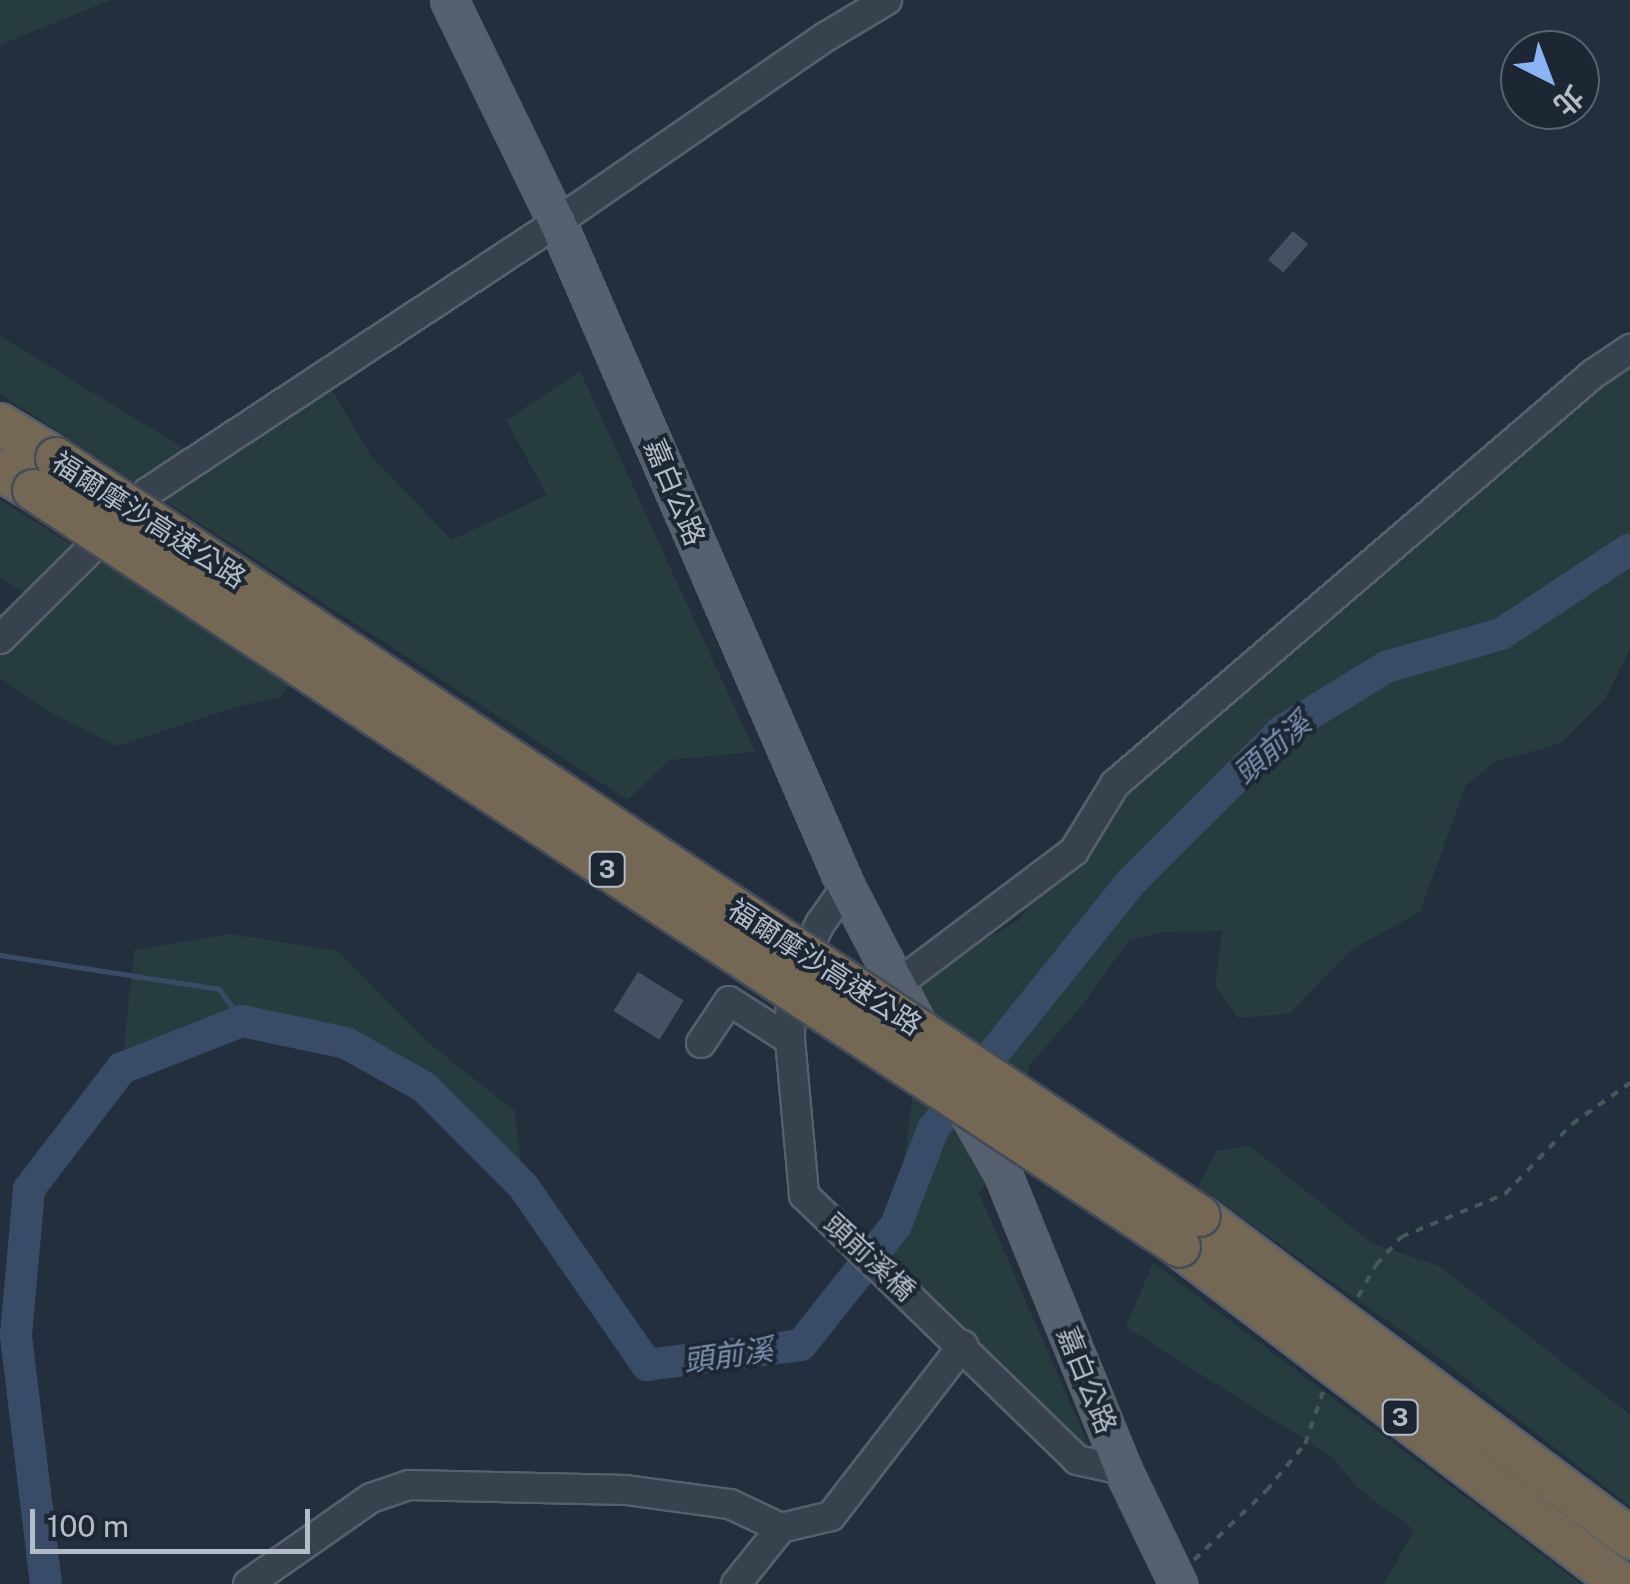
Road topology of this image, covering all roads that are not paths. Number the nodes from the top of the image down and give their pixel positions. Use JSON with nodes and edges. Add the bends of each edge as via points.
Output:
{"nodes":[{"id":1,"x":450,"y":0,"type":"edge"},
{"id":2,"x":887,"y":0,"type":"edge"},
{"id":3,"x":557,"y":222,"type":"junction"},
{"id":4,"x":1630,"y":349,"type":"edge"},
{"id":5,"x":0,"y":424,"type":"edge"},
{"id":6,"x":29,"y":473,"type":"edge"},
{"id":7,"x":0,"y":639,"type":"edge"},
{"id":8,"x":846,"y":887,"type":"junction"},
{"id":9,"x":896,"y":986,"type":"junction"},
{"id":10,"x":790,"y":1040,"type":"junction"},
{"id":11,"x":701,"y":1043,"type":"dead end"},
{"id":12,"x":1190,"y":1231,"type":"junction"},
{"id":13,"x":963,"y":1345,"type":"junction"},
{"id":14,"x":1123,"y":1470,"type":"junction"},
{"id":15,"x":781,"y":1528,"type":"junction"},
{"id":16,"x":1630,"y":1538,"type":"edge"},
{"id":17,"x":1178,"y":1580,"type":"edge"},
{"id":18,"x":248,"y":1584,"type":"edge"},
{"id":19,"x":736,"y":1584,"type":"edge"},
{"id":20,"x":1622,"y":1584,"type":"edge"}],
"edges":[{"from":1,"to":3,"type":"main road","name":"嘉白公路"},
{"from":2,"to":3,"type":"street"},
{"from":3,"to":7,"type":"street","via":[[148,492]]},
{"from":3,"to":8,"type":"main road","name":"嘉白公路"},
{"from":4,"to":9,"type":"street","via":[[1115,784],[1074,851]]},
{"from":5,"to":6,"type":"highway","name":"福爾摩沙高速公路","number":"3"},
{"from":6,"to":12,"type":"highway","name":"福爾摩沙高速公路","number":"3","bridge":true},
{"from":8,"to":9,"type":"main road","name":"嘉白公路"},
{"from":8,"to":10,"type":"street","via":[[791,982]]},
{"from":9,"to":14,"type":"main road","name":"嘉白公路","bridge":true,"via":[[1002,1172]]},
{"from":10,"to":11,"type":"street","via":[[729,1001]]},
{"from":10,"to":13,"type":"street","name":"頭前溪橋","via":[[804,1195]]},
{"from":12,"to":16,"type":"highway","name":"福爾摩沙高速公路","number":"3"},
{"from":12,"to":20,"type":"highway","name":"福爾摩沙高速公路","number":"3"},
{"from":13,"to":14,"type":"street","name":"頭前溪橋","via":[[1077,1460]]},
{"from":13,"to":15,"type":"street","via":[[831,1516]]},
{"from":14,"to":17,"type":"main road","name":"嘉白公路"},
{"from":15,"to":18,"type":"street","via":[[730,1504],[626,1490],[410,1484],[370,1498]]},
{"from":15,"to":19,"type":"street"}]}
